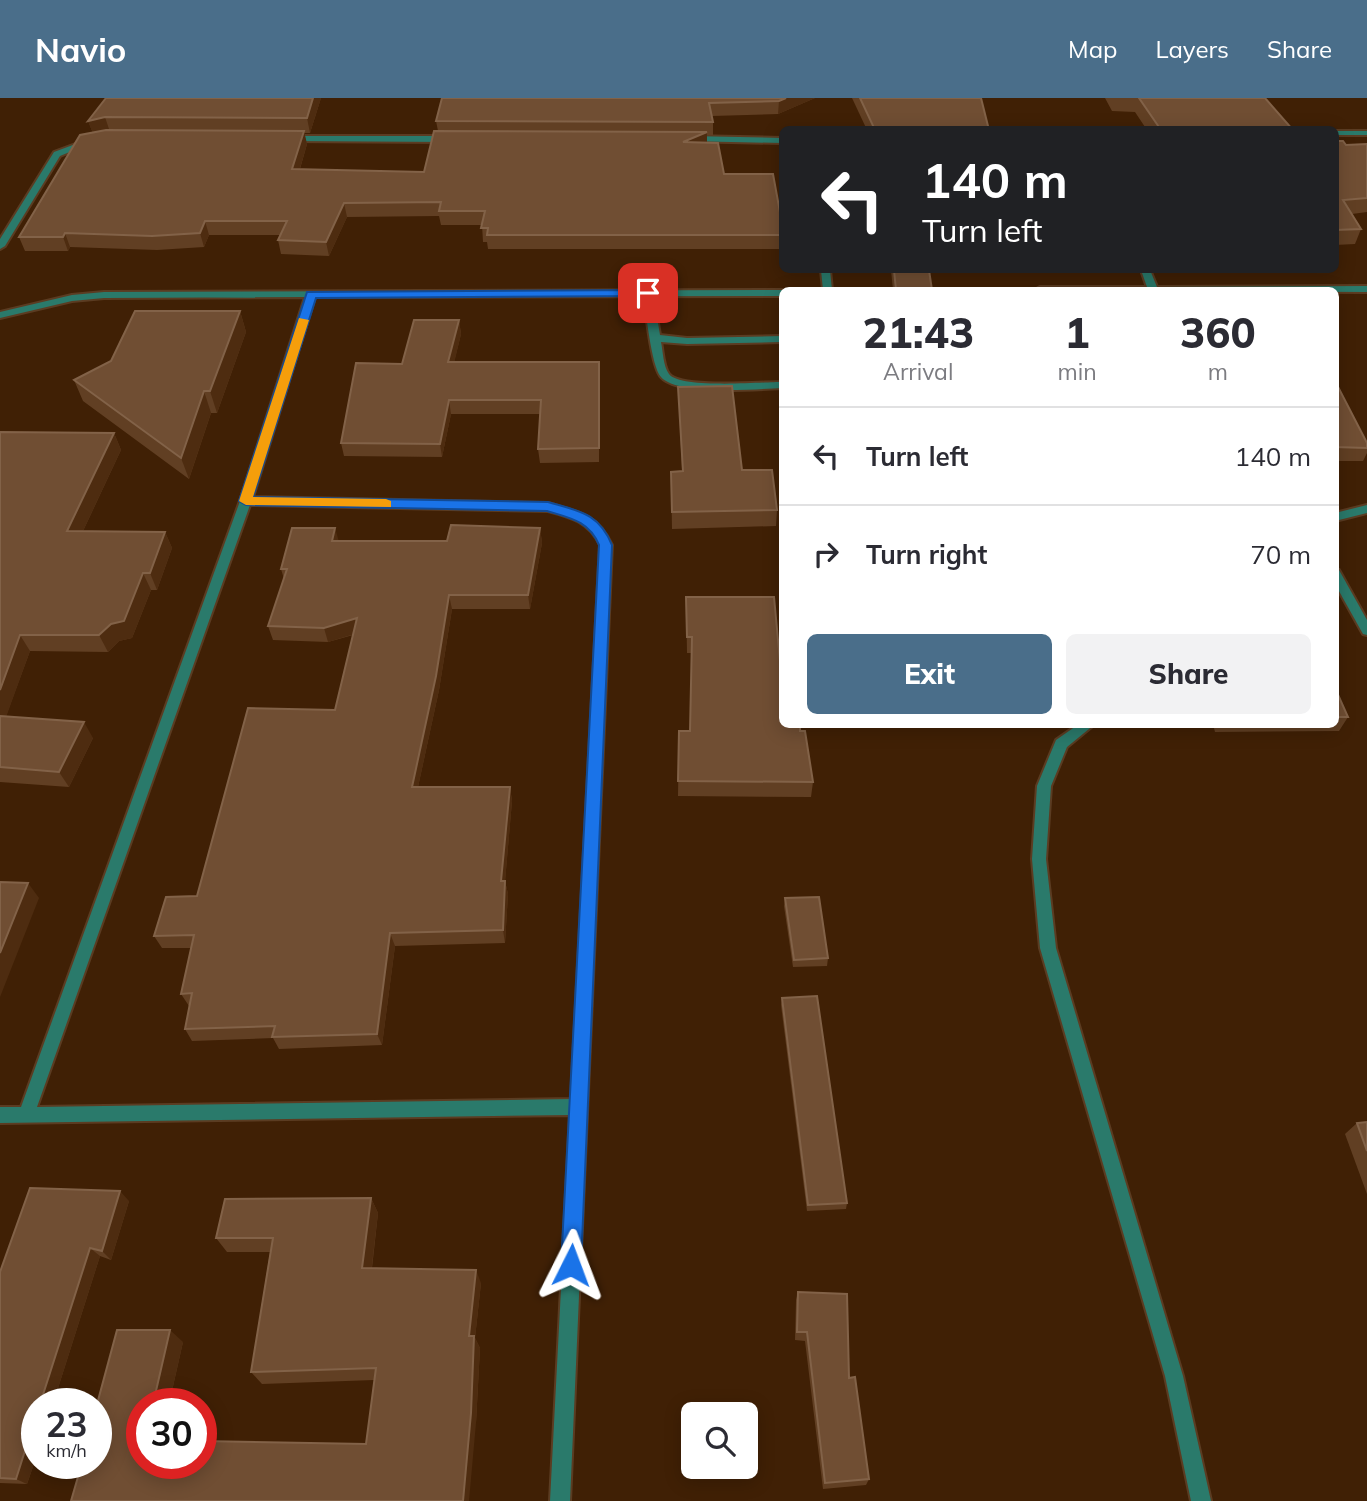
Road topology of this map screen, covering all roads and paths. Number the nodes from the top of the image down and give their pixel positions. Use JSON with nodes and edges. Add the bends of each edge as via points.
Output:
{"nodes":[{"id":1,"x":1339,"y":133,"type":"edge"},
{"id":2,"x":1367,"y":133,"type":"edge"},
{"id":3,"x":276,"y":138,"type":"edge"},
{"id":4,"x":101,"y":139,"type":"edge"},
{"id":5,"x":456,"y":139,"type":"edge"},
{"id":6,"x":677,"y":139,"type":"edge"},
{"id":7,"x":779,"y":141,"type":"edge"},
{"id":8,"x":0,"y":246,"type":"edge"},
{"id":9,"x":1339,"y":289,"type":"edge"},
{"id":10,"x":1367,"y":289,"type":"edge"},
{"id":11,"x":648,"y":293,"type":"junction"},
{"id":12,"x":779,"y":293,"type":"edge"},
{"id":13,"x":311,"y":295,"type":"junction"},
{"id":14,"x":0,"y":315,"type":"edge"},
{"id":15,"x":655,"y":338,"type":"junction"},
{"id":16,"x":779,"y":339,"type":"edge"},
{"id":17,"x":779,"y":385,"type":"edge"},
{"id":18,"x":246,"y":501,"type":"junction"},
{"id":19,"x":1367,"y":509,"type":"edge"},
{"id":20,"x":1339,"y":516,"type":"edge"},
{"id":21,"x":1339,"y":580,"type":"edge"},
{"id":22,"x":1367,"y":631,"type":"edge"},
{"id":23,"x":1083,"y":728,"type":"edge"},
{"id":24,"x":578,"y":1107,"type":"junction"},
{"id":25,"x":0,"y":1115,"type":"edge"},
{"id":26,"x":26,"y":1115,"type":"junction"},
{"id":27,"x":560,"y":1501,"type":"edge"},
{"id":28,"x":1201,"y":1501,"type":"edge"}],
"edges":[{"from":1,"to":2,"type":"street"},
{"from":3,"to":5,"type":"street"},
{"from":4,"to":8,"type":"street","via":[[57,155]]},
{"from":6,"to":7,"type":"street"},
{"from":9,"to":10,"type":"street"},
{"from":11,"to":12,"type":"street"},
{"from":11,"to":13,"type":"street"},
{"from":11,"to":15,"type":"street"},
{"from":13,"to":14,"type":"street","via":[[104,295]]},
{"from":13,"to":18,"type":"street"},
{"from":15,"to":16,"type":"street"},
{"from":15,"to":17,"type":"street","via":[[670,382]]},
{"from":18,"to":24,"type":"street","via":[[548,506],[581,516],[599,528],[606,545]]},
{"from":18,"to":26,"type":"street"},
{"from":19,"to":20,"type":"street"},
{"from":21,"to":22,"type":"street"},
{"from":23,"to":28,"type":"street","via":[[1061,744],[1044,786],[1039,859],[1048,948],[1174,1376]]},
{"from":24,"to":26,"type":"street"},
{"from":24,"to":27,"type":"street"},
{"from":25,"to":26,"type":"street"}]}
